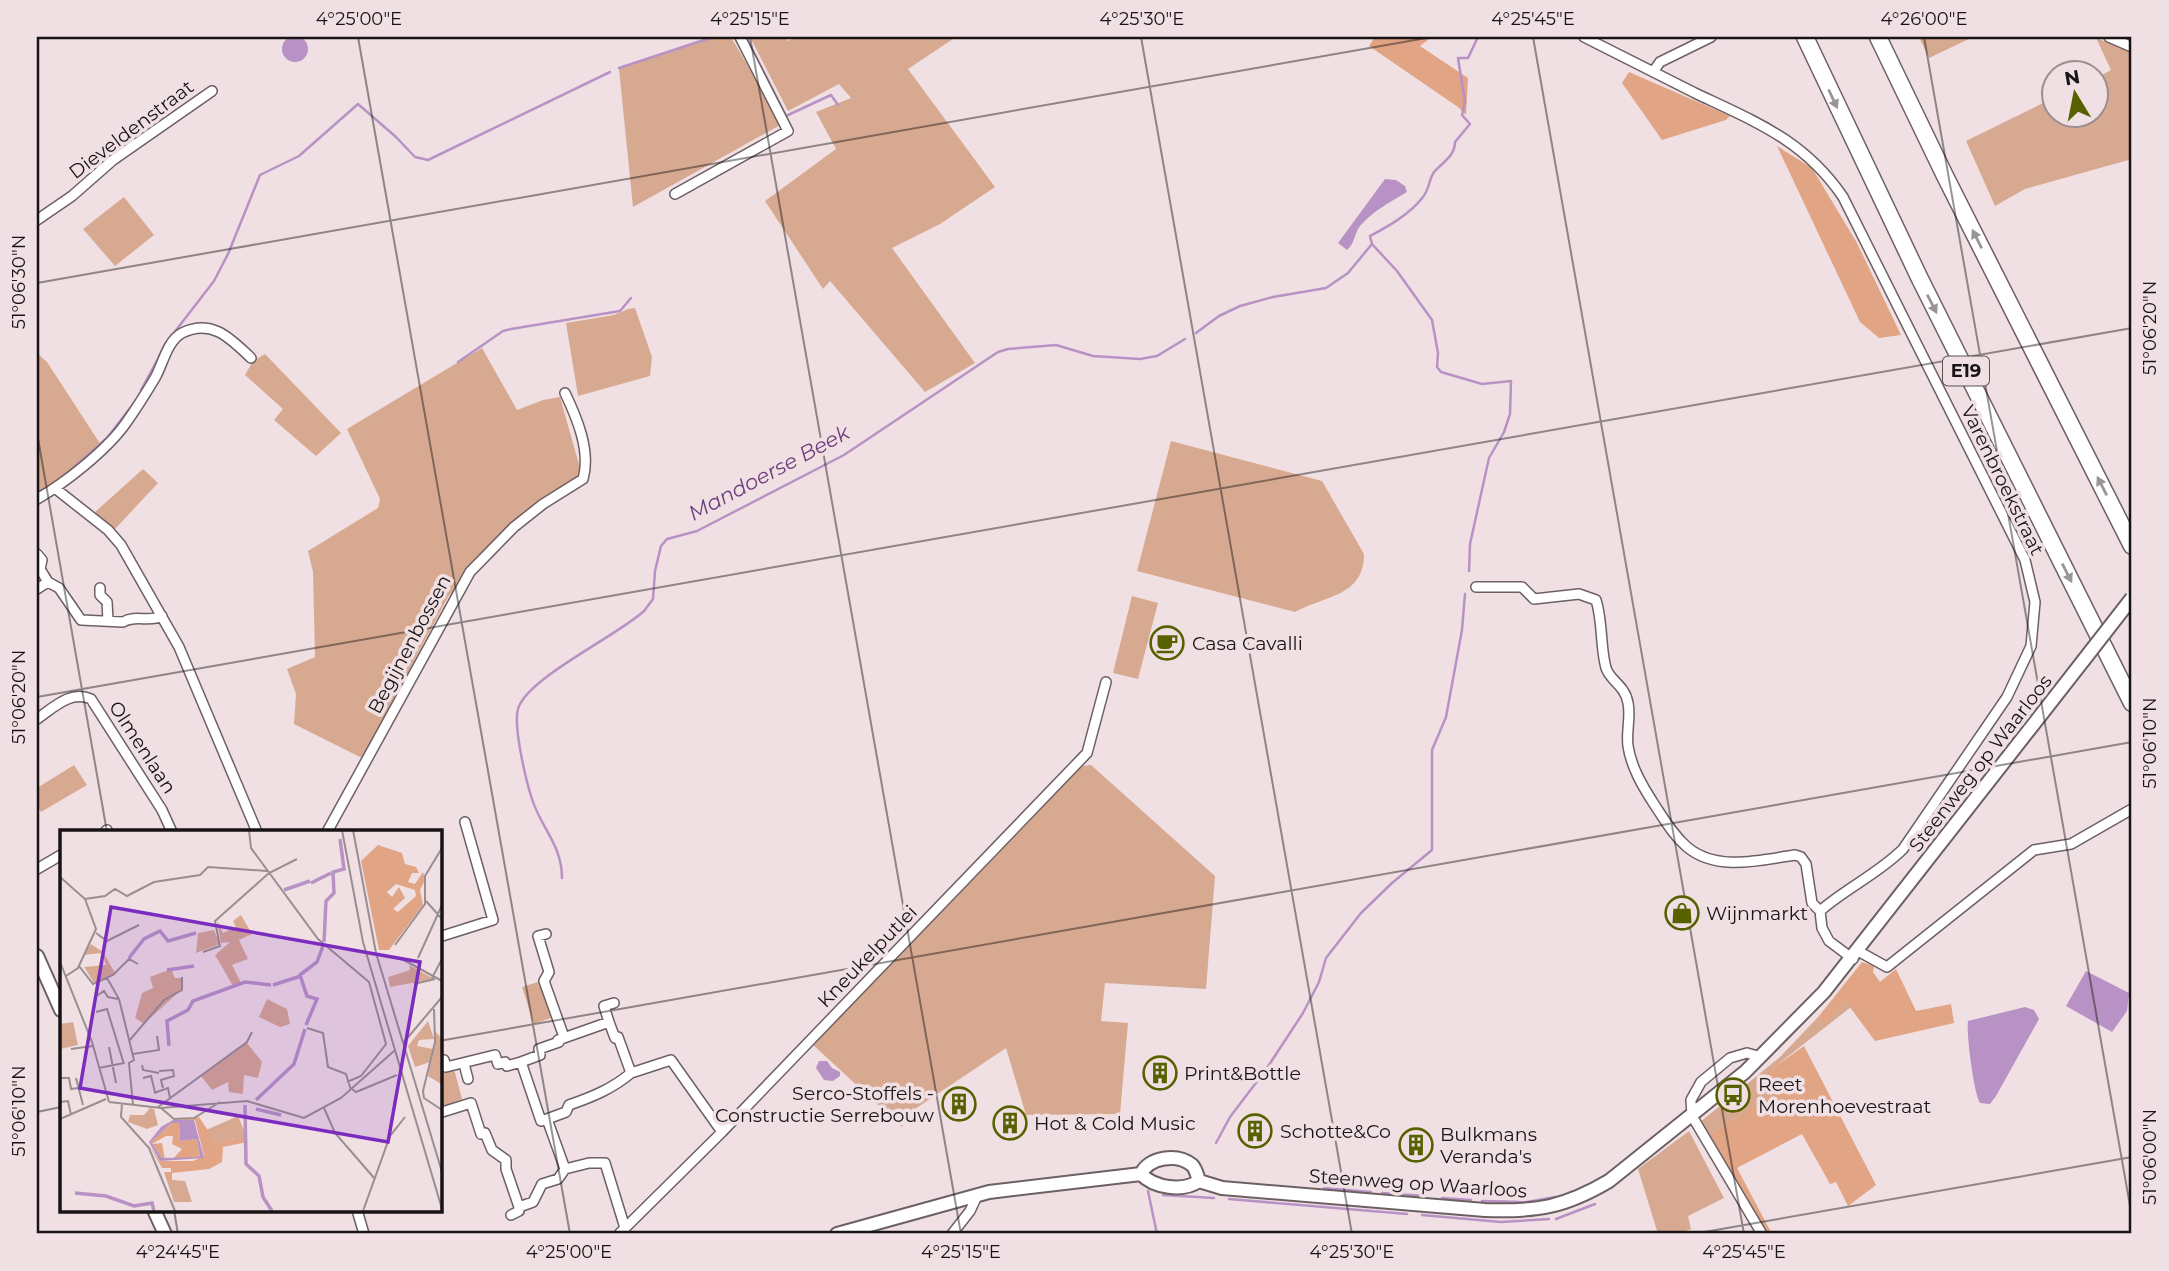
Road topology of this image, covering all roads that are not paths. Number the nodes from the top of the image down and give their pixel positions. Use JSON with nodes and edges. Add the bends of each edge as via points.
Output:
{"nodes":[{"id":1,"x":740,"y":37,"type":"edge"},
{"id":2,"x":1584,"y":37,"type":"edge"},
{"id":3,"x":1711,"y":37,"type":"edge"},
{"id":4,"x":1805,"y":37,"type":"edge"},
{"id":5,"x":1878,"y":37,"type":"edge"},
{"id":6,"x":2109,"y":37,"type":"edge"},
{"id":7,"x":2132,"y":47,"type":"edge"},
{"id":8,"x":1653,"y":72,"type":"junction"},
{"id":9,"x":212,"y":91,"type":"dead end"},
{"id":10,"x":675,"y":194,"type":"dead end"},
{"id":11,"x":37,"y":220,"type":"edge"},
{"id":12,"x":251,"y":358,"type":"dead end"},
{"id":13,"x":565,"y":393,"type":"dead end"},
{"id":14,"x":56,"y":489,"type":"junction"},
{"id":15,"x":37,"y":499,"type":"edge"},
{"id":16,"x":2132,"y":547,"type":"edge"},
{"id":17,"x":37,"y":554,"type":"edge"},
{"id":18,"x":48,"y":582,"type":"junction"},
{"id":19,"x":1476,"y":587,"type":"dead end"},
{"id":20,"x":100,"y":588,"type":"dead end"},
{"id":21,"x":37,"y":589,"type":"edge"},
{"id":22,"x":2132,"y":598,"type":"edge"},
{"id":23,"x":162,"y":616,"type":"junction"},
{"id":24,"x":108,"y":620,"type":"junction"},
{"id":25,"x":1106,"y":682,"type":"dead end"},
{"id":26,"x":2132,"y":703,"type":"edge"},
{"id":27,"x":37,"y":719,"type":"edge"},
{"id":28,"x":2132,"y":809,"type":"edge"},
{"id":29,"x":465,"y":822,"type":"dead end"},
{"id":30,"x":171,"y":830,"type":"edge"},
{"id":31,"x":256,"y":830,"type":"edge"},
{"id":32,"x":328,"y":830,"type":"edge"},
{"id":33,"x":60,"y":856,"type":"edge"},
{"id":34,"x":37,"y":869,"type":"edge"},
{"id":35,"x":1820,"y":911,"type":"junction"},
{"id":36,"x":546,"y":934,"type":"dead end"},
{"id":37,"x":441,"y":936,"type":"edge"},
{"id":38,"x":1855,"y":955,"type":"junction"},
{"id":39,"x":37,"y":956,"type":"edge"},
{"id":40,"x":40,"y":970,"type":"edge"},
{"id":41,"x":614,"y":1003,"type":"dead end"},
{"id":42,"x":60,"y":1008,"type":"edge"},
{"id":43,"x":609,"y":1022,"type":"junction"},
{"id":44,"x":564,"y":1037,"type":"junction"},
{"id":45,"x":1761,"y":1058,"type":"junction"},
{"id":46,"x":441,"y":1061,"type":"edge"},
{"id":47,"x":521,"y":1062,"type":"junction"},
{"id":48,"x":464,"y":1065,"type":"junction"},
{"id":49,"x":631,"y":1073,"type":"junction"},
{"id":50,"x":468,"y":1079,"type":"dead end"},
{"id":51,"x":441,"y":1112,"type":"edge"},
{"id":52,"x":1692,"y":1116,"type":"junction"},
{"id":53,"x":547,"y":1119,"type":"junction"},
{"id":54,"x":722,"y":1132,"type":"junction"},
{"id":55,"x":565,"y":1169,"type":"junction"},
{"id":56,"x":1141,"y":1174,"type":"junction"},
{"id":57,"x":1199,"y":1181,"type":"junction"},
{"id":58,"x":978,"y":1194,"type":"junction"},
{"id":59,"x":519,"y":1207,"type":"junction"},
{"id":60,"x":155,"y":1212,"type":"edge"},
{"id":61,"x":358,"y":1212,"type":"edge"},
{"id":62,"x":511,"y":1215,"type":"dead end"},
{"id":63,"x":622,"y":1231,"type":"edge"},
{"id":64,"x":165,"y":1234,"type":"edge"},
{"id":65,"x":364,"y":1234,"type":"edge"},
{"id":66,"x":837,"y":1234,"type":"edge"},
{"id":67,"x":952,"y":1234,"type":"edge"},
{"id":68,"x":1762,"y":1234,"type":"edge"}],
"edges":[{"from":1,"to":10,"type":"street","via":[[788,131]]},
{"from":2,"to":8,"type":"street","name":"Varenbroekstraat"},
{"from":3,"to":8,"type":"street","via":[[1660,62]]},
{"from":4,"to":26,"type":"highway","number":"E19","one_way":true,"via":[[1914,267]]},
{"from":16,"to":5,"type":"highway","one_way":true},
{"from":6,"to":7,"type":"street"},
{"from":8,"to":35,"type":"street","name":"Varenbroekstraat","via":[[1775,132],[1827,173],[2025,560],[2035,602],[2031,646],[2007,697],[1903,849]]},
{"from":9,"to":11,"type":"street","name":"Dieveldenstraat"},
{"from":12,"to":14,"type":"street","via":[[213,328],[180,334],[124,426]]},
{"from":13,"to":32,"type":"street","name":"Begijnenbossen","via":[[585,453],[583,479],[514,527],[466,577]]},
{"from":14,"to":15,"type":"street"},
{"from":14,"to":23,"type":"street","via":[[115,538]]},
{"from":17,"to":18,"type":"street"},
{"from":18,"to":21,"type":"street"},
{"from":18,"to":24,"type":"street","via":[[59,589],[82,620]]},
{"from":19,"to":35,"type":"street","via":[[1522,587],[1534,599],[1579,594],[1596,600],[1607,671],[1625,690],[1629,706],[1628,745],[1633,764],[1669,828],[1704,857],[1747,862],[1801,857],[1812,903]]},
{"from":20,"to":24,"type":"street"},
{"from":22,"to":38,"type":"street","name":"Steenweg op Waarloos","bridge":true},
{"from":23,"to":24,"type":"street"},
{"from":23,"to":31,"type":"street"},
{"from":25,"to":54,"type":"street","name":"Kneukelputlei","via":[[1087,753]]},
{"from":27,"to":30,"type":"street","name":"Olmenlaan","via":[[72,696],[91,699]]},
{"from":28,"to":38,"type":"street","via":[[2071,844],[2034,850],[1886,967]]},
{"from":29,"to":37,"type":"street","via":[[493,920]]},
{"from":33,"to":34,"type":"street"},
{"from":35,"to":38,"type":"street","via":[[1829,941]]},
{"from":36,"to":44,"type":"street","via":[[538,936],[550,972],[544,981]]},
{"from":38,"to":45,"type":"street","name":"Steenweg op Waarloos"},
{"from":39,"to":40,"type":"street"},
{"from":40,"to":42,"type":"street"},
{"from":41,"to":43,"type":"street","via":[[604,1006]]},
{"from":43,"to":44,"type":"street"},
{"from":43,"to":49,"type":"street"},
{"from":44,"to":47,"type":"street"},
{"from":45,"to":52,"type":"street","name":"Steenweg op Waarloos"},
{"from":45,"to":52,"type":"street","via":[[1747,1053],[1730,1058],[1701,1082],[1690,1100]]},
{"from":46,"to":48,"type":"street","via":[[446,1068]]},
{"from":47,"to":48,"type":"street","via":[[498,1064],[495,1055]]},
{"from":47,"to":53,"type":"street","via":[[541,1121]]},
{"from":48,"to":50,"type":"street"},
{"from":49,"to":53,"type":"street","via":[[615,1086]]},
{"from":49,"to":54,"type":"street","via":[[671,1060]]},
{"from":51,"to":59,"type":"street","via":[[469,1098],[481,1134],[485,1133],[492,1150],[506,1160]]},
{"from":52,"to":57,"type":"street","name":"Steenweg op Waarloos","via":[[1609,1181],[1565,1203],[1523,1211],[1222,1188]]},
{"from":52,"to":68,"type":"street"},
{"from":53,"to":55,"type":"street"},
{"from":54,"to":63,"type":"street","name":"Kneukelputlei"},
{"from":55,"to":59,"type":"street","via":[[558,1179],[542,1184],[533,1202]]},
{"from":55,"to":63,"type":"street","via":[[605,1163]]},
{"from":56,"to":57,"type":"street","name":"Steenweg op Waarloos","via":[[1157,1185],[1190,1186]]},
{"from":56,"to":57,"type":"street","name":"Steenweg op Waarloos","via":[[1154,1160],[1179,1160],[1190,1163]]},
{"from":56,"to":58,"type":"street","name":"Steenweg op Waarloos"},
{"from":58,"to":66,"type":"street","name":"Steenweg op Waarloos"},
{"from":58,"to":67,"type":"street"},
{"from":59,"to":62,"type":"street"},
{"from":60,"to":64,"type":"street"},
{"from":61,"to":65,"type":"street"}]}
